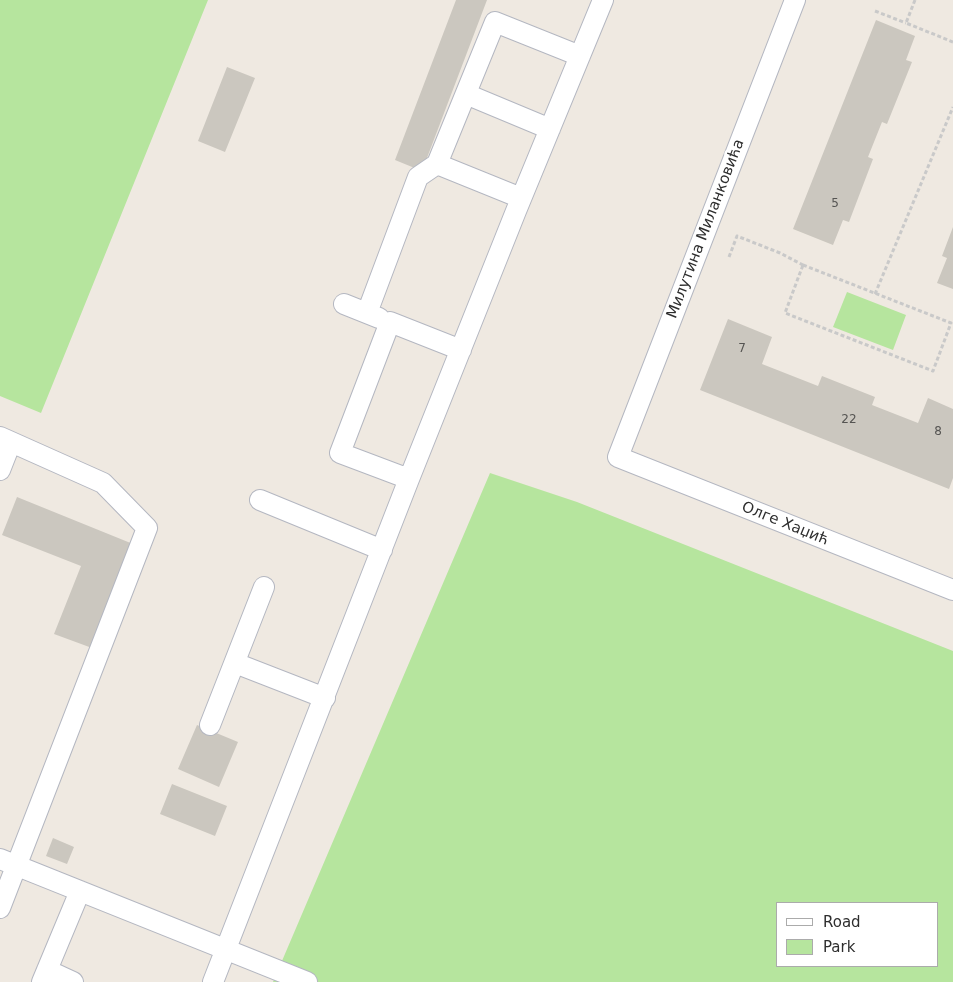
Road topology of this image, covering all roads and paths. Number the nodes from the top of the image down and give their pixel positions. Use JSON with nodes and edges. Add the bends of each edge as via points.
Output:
{"nodes":[{"id":1,"x":603,"y":0,"type":"edge"},
{"id":2,"x":795,"y":0,"type":"edge"},
{"id":3,"x":915,"y":0,"type":"edge"},
{"id":4,"x":875,"y":11,"type":"dead end"},
{"id":5,"x":906,"y":23,"type":"junction"},
{"id":6,"x":953,"y":42,"type":"edge"},
{"id":7,"x":580,"y":56,"type":"junction"},
{"id":8,"x":466,"y":94,"type":"junction"},
{"id":9,"x":953,"y":107,"type":"edge"},
{"id":10,"x":550,"y":129,"type":"junction"},
{"id":11,"x":437,"y":164,"type":"junction"},
{"id":12,"x":522,"y":198,"type":"junction"},
{"id":13,"x":729,"y":257,"type":"dead end"},
{"id":14,"x":803,"y":265,"type":"junction"},
{"id":15,"x":875,"y":294,"type":"junction"},
{"id":16,"x":344,"y":304,"type":"dead end"},
{"id":17,"x":368,"y":313,"type":"junction"},
{"id":18,"x":390,"y":322,"type":"junction"},
{"id":19,"x":952,"y":324,"type":"edge"},
{"id":20,"x":461,"y":350,"type":"junction"},
{"id":21,"x":6,"y":440,"type":"edge"},
{"id":22,"x":618,"y":457,"type":"joint"},
{"id":23,"x":0,"y":470,"type":"edge"},
{"id":24,"x":410,"y":480,"type":"junction"},
{"id":25,"x":260,"y":500,"type":"dead end"},
{"id":26,"x":382,"y":550,"type":"junction"},
{"id":27,"x":264,"y":587,"type":"dead end"},
{"id":28,"x":953,"y":590,"type":"edge"},
{"id":29,"x":235,"y":663,"type":"junction"},
{"id":30,"x":325,"y":698,"type":"junction"},
{"id":31,"x":210,"y":725,"type":"dead end"},
{"id":32,"x":8,"y":862,"type":"edge"},
{"id":33,"x":80,"y":891,"type":"junction"},
{"id":34,"x":0,"y":908,"type":"edge"},
{"id":35,"x":226,"y":950,"type":"junction"},
{"id":36,"x":45,"y":976,"type":"edge"},
{"id":37,"x":73,"y":982,"type":"edge"},
{"id":38,"x":213,"y":982,"type":"edge"},
{"id":39,"x":307,"y":982,"type":"edge"}],
"edges":[{"from":1,"to":7,"type":"street"},
{"from":2,"to":22,"type":"street","name":"Милутина Миланковића"},
{"from":3,"to":5,"type":"path"},
{"from":4,"to":5,"type":"path"},
{"from":5,"to":6,"type":"path"},
{"from":7,"to":8,"type":"street","via":[[495,22]]},
{"from":7,"to":10,"type":"street"},
{"from":8,"to":10,"type":"street"},
{"from":8,"to":11,"type":"street"},
{"from":9,"to":15,"type":"path"},
{"from":10,"to":12,"type":"street"},
{"from":11,"to":12,"type":"street"},
{"from":11,"to":17,"type":"street","via":[[418,177]]},
{"from":12,"to":20,"type":"street"},
{"from":13,"to":14,"type":"path","via":[[737,236]]},
{"from":14,"to":15,"type":"path"},
{"from":14,"to":19,"type":"path","via":[[785,313],[812,324],[933,371]]},
{"from":15,"to":19,"type":"path"},
{"from":16,"to":17,"type":"street"},
{"from":17,"to":18,"type":"street"},
{"from":18,"to":20,"type":"street"},
{"from":18,"to":24,"type":"street","via":[[340,453]]},
{"from":20,"to":24,"type":"street"},
{"from":21,"to":23,"type":"street"},
{"from":21,"to":32,"type":"street","via":[[104,483],[147,528]]},
{"from":22,"to":28,"type":"street","name":"Олге Хаџић"},
{"from":24,"to":26,"type":"street"},
{"from":25,"to":26,"type":"street"},
{"from":26,"to":30,"type":"street"},
{"from":27,"to":29,"type":"street"},
{"from":29,"to":30,"type":"street"},
{"from":29,"to":31,"type":"street"},
{"from":30,"to":35,"type":"street"},
{"from":32,"to":33,"type":"street"},
{"from":32,"to":34,"type":"street"},
{"from":33,"to":35,"type":"street"},
{"from":33,"to":36,"type":"street"},
{"from":35,"to":38,"type":"street"},
{"from":35,"to":39,"type":"street"},
{"from":36,"to":37,"type":"street"}]}
